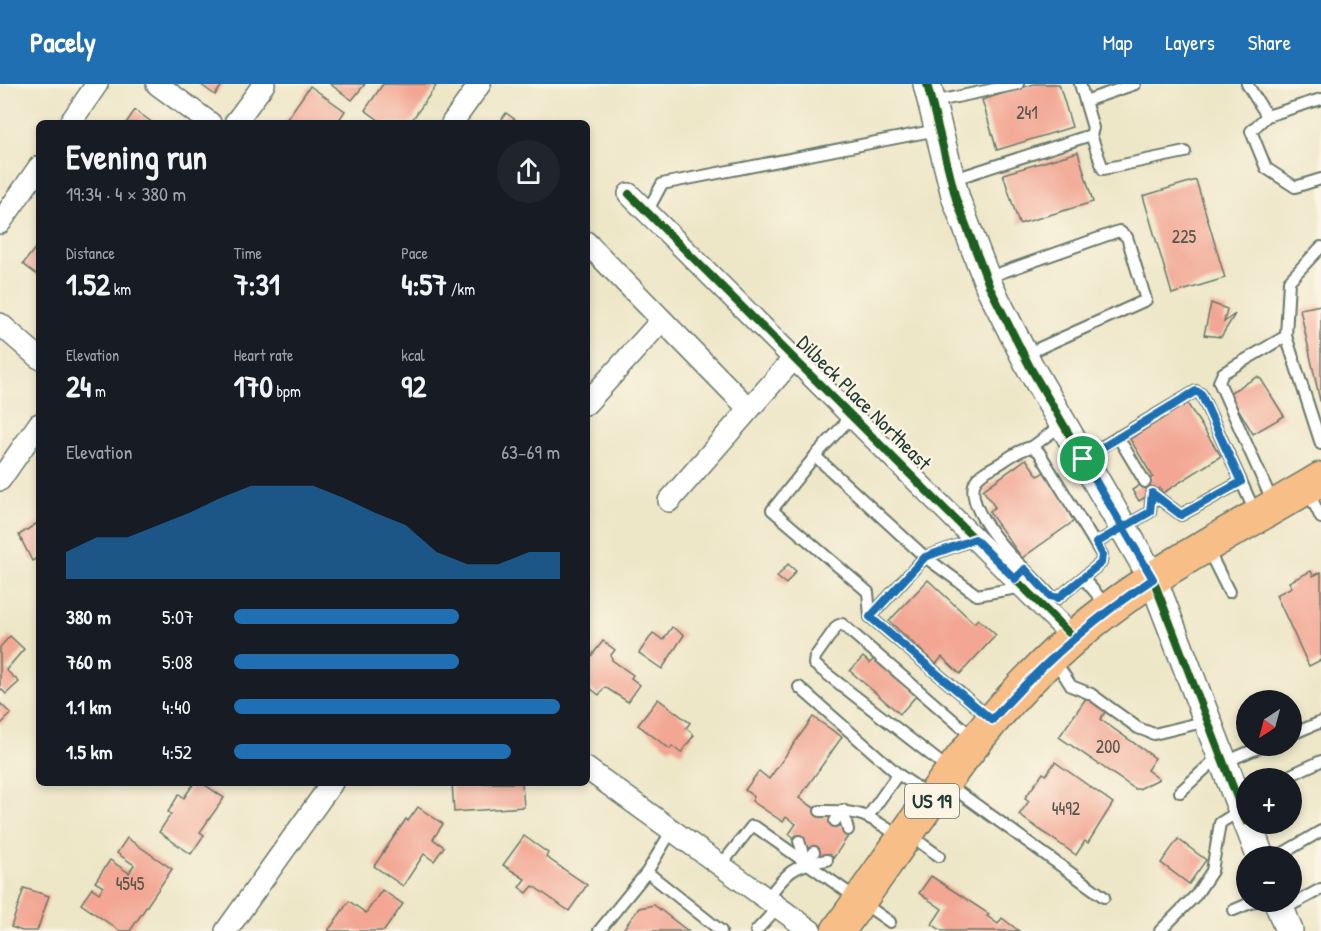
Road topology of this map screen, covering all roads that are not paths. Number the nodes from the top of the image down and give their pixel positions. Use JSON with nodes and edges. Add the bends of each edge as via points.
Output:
{"nodes":[{"id":1,"x":97,"y":84,"type":"edge"},
{"id":2,"x":157,"y":84,"type":"edge"},
{"id":3,"x":264,"y":84,"type":"edge"},
{"id":4,"x":480,"y":84,"type":"edge"},
{"id":5,"x":1018,"y":84,"type":"edge"},
{"id":6,"x":1080,"y":84,"type":"edge"},
{"id":7,"x":1135,"y":84,"type":"edge"},
{"id":8,"x":1247,"y":84,"type":"edge"},
{"id":9,"x":929,"y":93,"type":"edge"},
{"id":10,"x":1321,"y":99,"type":"edge"},
{"id":11,"x":1085,"y":101,"type":"junction"},
{"id":12,"x":1267,"y":116,"type":"junction"},
{"id":13,"x":72,"y":120,"type":"edge"},
{"id":14,"x":206,"y":120,"type":"edge"},
{"id":15,"x":237,"y":120,"type":"edge"},
{"id":16,"x":454,"y":120,"type":"edge"},
{"id":17,"x":938,"y":130,"type":"junction"},
{"id":18,"x":1091,"y":135,"type":"junction"},
{"id":19,"x":1185,"y":152,"type":"dead end"},
{"id":20,"x":36,"y":171,"type":"edge"},
{"id":21,"x":1321,"y":179,"type":"edge"},
{"id":22,"x":951,"y":180,"type":"junction"},
{"id":23,"x":629,"y":194,"type":"dead end"},
{"id":24,"x":647,"y":212,"type":"junction"},
{"id":25,"x":0,"y":223,"type":"edge"},
{"id":26,"x":590,"y":246,"type":"edge"},
{"id":27,"x":1321,"y":247,"type":"edge"},
{"id":28,"x":986,"y":278,"type":"junction"},
{"id":29,"x":662,"y":320,"type":"junction"},
{"id":30,"x":0,"y":324,"type":"edge"},
{"id":31,"x":1286,"y":336,"type":"junction"},
{"id":32,"x":36,"y":355,"type":"edge"},
{"id":33,"x":1024,"y":355,"type":"junction"},
{"id":34,"x":794,"y":358,"type":"junction"},
{"id":35,"x":590,"y":400,"type":"edge"},
{"id":36,"x":749,"y":409,"type":"junction"},
{"id":37,"x":852,"y":416,"type":"junction"},
{"id":38,"x":1063,"y":424,"type":"junction"},
{"id":39,"x":36,"y":428,"type":"edge"},
{"id":40,"x":1118,"y":437,"type":"junction"},
{"id":41,"x":1321,"y":444,"type":"edge"},
{"id":42,"x":1032,"y":447,"type":"junction"},
{"id":43,"x":815,"y":456,"type":"junction"},
{"id":44,"x":1083,"y":459,"type":"junction"},
{"id":45,"x":0,"y":480,"type":"edge"},
{"id":46,"x":1145,"y":482,"type":"dead end"},
{"id":47,"x":1241,"y":482,"type":"junction"},
{"id":48,"x":1314,"y":483,"type":"edge"},
{"id":49,"x":669,"y":501,"type":"dead end"},
{"id":50,"x":1266,"y":512,"type":"junction"},
{"id":51,"x":1321,"y":518,"type":"edge"},
{"id":52,"x":1124,"y":529,"type":"junction"},
{"id":53,"x":975,"y":539,"type":"junction"},
{"id":54,"x":1096,"y":543,"type":"junction"},
{"id":55,"x":1207,"y":547,"type":"junction"},
{"id":56,"x":925,"y":557,"type":"junction"},
{"id":57,"x":1021,"y":578,"type":"junction"},
{"id":58,"x":1083,"y":578,"type":"junction"},
{"id":59,"x":1153,"y":579,"type":"junction"},
{"id":60,"x":1229,"y":592,"type":"dead end"},
{"id":61,"x":1109,"y":609,"type":"junction"},
{"id":62,"x":870,"y":617,"type":"junction"},
{"id":63,"x":1063,"y":647,"type":"junction"},
{"id":64,"x":799,"y":687,"type":"dead end"},
{"id":65,"x":1208,"y":721,"type":"junction"},
{"id":66,"x":1321,"y":722,"type":"edge"},
{"id":67,"x":1302,"y":729,"type":"edge"},
{"id":68,"x":984,"y":730,"type":"junction"},
{"id":69,"x":1236,"y":754,"type":"edge"},
{"id":70,"x":1222,"y":758,"type":"junction"},
{"id":71,"x":1321,"y":761,"type":"edge"},
{"id":72,"x":1302,"y":770,"type":"edge"},
{"id":73,"x":590,"y":771,"type":"edge"},
{"id":74,"x":898,"y":774,"type":"junction"},
{"id":75,"x":944,"y":784,"type":"junction"},
{"id":76,"x":330,"y":786,"type":"edge"},
{"id":77,"x":1236,"y":791,"type":"edge"},
{"id":78,"x":1180,"y":792,"type":"dead end"},
{"id":79,"x":843,"y":810,"type":"junction"},
{"id":80,"x":820,"y":811,"type":"dead end"},
{"id":81,"x":1236,"y":814,"type":"edge"},
{"id":82,"x":869,"y":815,"type":"junction"},
{"id":83,"x":835,"y":822,"type":"dead end"},
{"id":84,"x":672,"y":830,"type":"junction"},
{"id":85,"x":848,"y":830,"type":"dead end"},
{"id":86,"x":1321,"y":831,"type":"edge"},
{"id":87,"x":906,"y":837,"type":"junction"},
{"id":88,"x":799,"y":841,"type":"dead end"},
{"id":89,"x":1295,"y":846,"type":"edge"},
{"id":90,"x":814,"y":852,"type":"dead end"},
{"id":91,"x":939,"y":855,"type":"dead end"},
{"id":92,"x":827,"y":860,"type":"dead end"},
{"id":93,"x":806,"y":863,"type":"junction"},
{"id":94,"x":721,"y":866,"type":"junction"},
{"id":95,"x":647,"y":872,"type":"junction"},
{"id":96,"x":1321,"y":889,"type":"edge"},
{"id":97,"x":1104,"y":897,"type":"dead end"},
{"id":98,"x":860,"y":900,"type":"junction"},
{"id":99,"x":773,"y":903,"type":"junction"},
{"id":100,"x":1282,"y":914,"type":"edge"},
{"id":101,"x":890,"y":922,"type":"dead end"},
{"id":102,"x":226,"y":931,"type":"edge"},
{"id":103,"x":599,"y":931,"type":"edge"},
{"id":104,"x":721,"y":931,"type":"edge"},
{"id":105,"x":756,"y":931,"type":"edge"},
{"id":106,"x":811,"y":931,"type":"edge"},
{"id":107,"x":838,"y":931,"type":"edge"},
{"id":108,"x":1160,"y":931,"type":"edge"}],
"edges":[{"from":1,"to":13,"type":"street"},
{"from":2,"to":14,"type":"street"},
{"from":3,"to":15,"type":"street"},
{"from":4,"to":16,"type":"street"},
{"from":5,"to":9,"type":"lane"},
{"from":6,"to":11,"type":"lane"},
{"from":7,"to":11,"type":"lane"},
{"from":8,"to":12,"type":"lane"},
{"from":9,"to":17,"type":"street"},
{"from":10,"to":12,"type":"lane"},
{"from":11,"to":18,"type":"lane","via":[[1094,128]]},
{"from":12,"to":21,"type":"lane","via":[[1251,131],[1266,168],[1295,187]]},
{"from":17,"to":22,"type":"street"},
{"from":17,"to":24,"type":"lane","via":[[662,184]]},
{"from":18,"to":19,"type":"lane","via":[[1103,169]]},
{"from":18,"to":22,"type":"lane"},
{"from":20,"to":25,"type":"street"},
{"from":22,"to":28,"type":"street"},
{"from":23,"to":24,"type":"street","name":"Dilbeck Place Northeast"},
{"from":24,"to":34,"type":"street","name":"Dilbeck Place Northeast"},
{"from":26,"to":29,"type":"street"},
{"from":27,"to":31,"type":"lane","via":[[1289,281]]},
{"from":28,"to":33,"type":"street"},
{"from":28,"to":33,"type":"lane","via":[[1119,231],[1127,237],[1146,300]]},
{"from":29,"to":35,"type":"street"},
{"from":29,"to":36,"type":"street"},
{"from":30,"to":32,"type":"street"},
{"from":31,"to":41,"type":"lane"},
{"from":31,"to":50,"type":"lane","via":[[1223,373],[1219,382]]},
{"from":33,"to":38,"type":"street"},
{"from":34,"to":36,"type":"street"},
{"from":34,"to":37,"type":"street","name":"Dilbeck Place Northeast"},
{"from":36,"to":49,"type":"street"},
{"from":37,"to":43,"type":"lane"},
{"from":37,"to":53,"type":"street","name":"Dilbeck Place Northeast"},
{"from":38,"to":42,"type":"lane"},
{"from":38,"to":44,"type":"street"},
{"from":39,"to":45,"type":"street"},
{"from":40,"to":44,"type":"lane"},
{"from":40,"to":46,"type":"lane"},
{"from":40,"to":47,"type":"lane","via":[[1196,391],[1201,394]]},
{"from":42,"to":54,"type":"lane"},
{"from":42,"to":57,"type":"lane","via":[[977,478],[972,492],[977,508]]},
{"from":43,"to":56,"type":"lane"},
{"from":43,"to":62,"type":"lane","via":[[772,510],[868,592]]},
{"from":44,"to":52,"type":"street"},
{"from":47,"to":50,"type":"lane"},
{"from":47,"to":52,"type":"lane","via":[[1181,515],[1152,493],[1150,512]]},
{"from":48,"to":50,"type":"main road","number":"US 19"},
{"from":48,"to":51,"type":"lane"},
{"from":50,"to":55,"type":"main road","number":"US 19"},
{"from":52,"to":54,"type":"lane"},
{"from":52,"to":59,"type":"street"},
{"from":53,"to":56,"type":"lane"},
{"from":53,"to":57,"type":"street","name":"Dilbeck Place Northeast"},
{"from":54,"to":58,"type":"lane","via":[[1101,563]]},
{"from":55,"to":59,"type":"main road","number":"US 19"},
{"from":55,"to":60,"type":"lane"},
{"from":56,"to":57,"type":"lane","via":[[977,595]]},
{"from":56,"to":62,"type":"lane"},
{"from":57,"to":58,"type":"lane","via":[[1058,598]]},
{"from":57,"to":63,"type":"street","name":"Dilbeck Place Northeast"},
{"from":58,"to":61,"type":"lane"},
{"from":59,"to":61,"type":"main road","number":"US 19"},
{"from":59,"to":65,"type":"street"},
{"from":61,"to":63,"type":"main road","number":"US 19"},
{"from":62,"to":68,"type":"lane"},
{"from":63,"to":65,"type":"lane","via":[[1071,686],[1091,693],[1138,728],[1154,734]]},
{"from":63,"to":68,"type":"main road","number":"US 19"},
{"from":64,"to":74,"type":"lane"},
{"from":65,"to":70,"type":"street"},
{"from":66,"to":67,"type":"lane"},
{"from":68,"to":75,"type":"main road","number":"US 19"},
{"from":68,"to":75,"type":"lane","via":[[842,624],[837,626],[813,664]]},
{"from":69,"to":70,"type":"lane"},
{"from":70,"to":77,"type":"street"},
{"from":70,"to":78,"type":"lane"},
{"from":71,"to":72,"type":"lane"},
{"from":73,"to":84,"type":"street"},
{"from":74,"to":75,"type":"lane"},
{"from":74,"to":82,"type":"lane"},
{"from":75,"to":87,"type":"main road","number":"US 19"},
{"from":75,"to":97,"type":"lane"},
{"from":76,"to":102,"type":"street"},
{"from":79,"to":80,"type":"lane"},
{"from":79,"to":82,"type":"lane"},
{"from":79,"to":83,"type":"lane"},
{"from":79,"to":85,"type":"lane"},
{"from":81,"to":108,"type":"lane","via":[[1220,823],[1212,871],[1196,895]]},
{"from":82,"to":87,"type":"lane"},
{"from":84,"to":94,"type":"street"},
{"from":84,"to":95,"type":"lane"},
{"from":86,"to":89,"type":"lane"},
{"from":87,"to":91,"type":"lane"},
{"from":87,"to":98,"type":"main road","number":"US 19"},
{"from":88,"to":93,"type":"lane"},
{"from":90,"to":93,"type":"lane"},
{"from":92,"to":93,"type":"lane"},
{"from":93,"to":94,"type":"lane","via":[[752,826]]},
{"from":93,"to":98,"type":"lane"},
{"from":93,"to":99,"type":"lane","via":[[786,874]]},
{"from":94,"to":99,"type":"street"},
{"from":95,"to":103,"type":"lane"},
{"from":95,"to":104,"type":"lane"},
{"from":96,"to":100,"type":"lane"},
{"from":98,"to":101,"type":"lane"},
{"from":98,"to":107,"type":"main road","number":"US 19"},
{"from":99,"to":105,"type":"lane"},
{"from":99,"to":106,"type":"street"}]}
